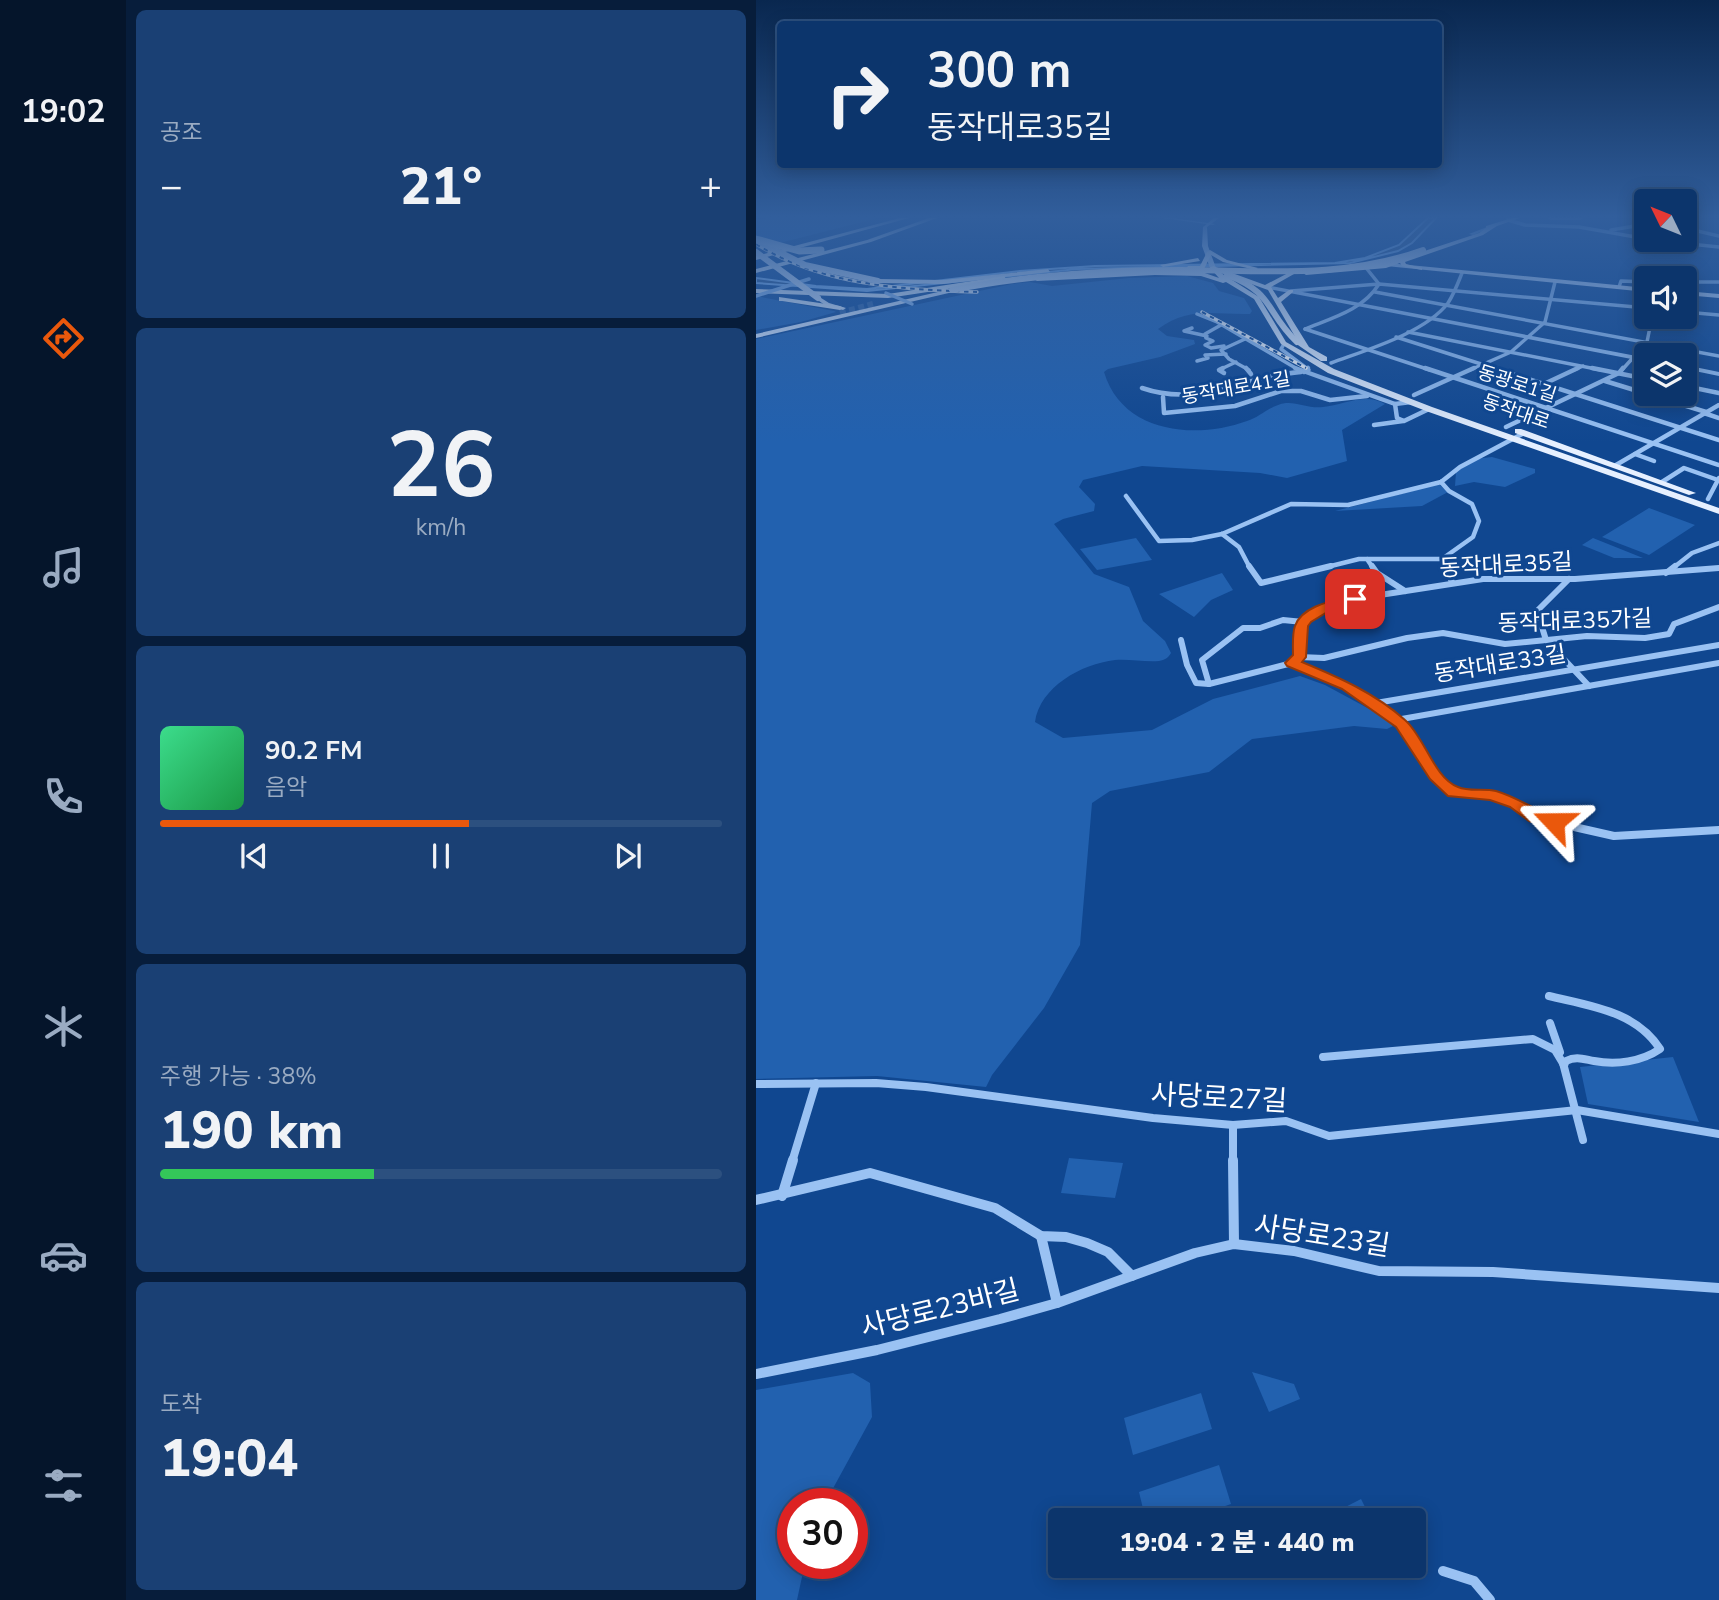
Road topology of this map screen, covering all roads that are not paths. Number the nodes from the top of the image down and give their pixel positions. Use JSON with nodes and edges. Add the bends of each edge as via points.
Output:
{"nodes":[{"id":1,"x":811,"y":293,"type":"edge"},
{"id":2,"x":886,"y":293,"type":"dead end"},
{"id":3,"x":909,"y":293,"type":"edge"},
{"id":4,"x":921,"y":293,"type":"edge"},
{"id":5,"x":939,"y":293,"type":"edge"},
{"id":6,"x":1248,"y":293,"type":"edge"},
{"id":7,"x":1261,"y":293,"type":"edge"},
{"id":8,"x":1271,"y":293,"type":"edge"},
{"id":9,"x":1289,"y":293,"type":"edge"},
{"id":10,"x":1300,"y":293,"type":"edge"},
{"id":11,"x":1374,"y":293,"type":"edge"},
{"id":12,"x":1378,"y":293,"type":"edge"},
{"id":13,"x":1452,"y":293,"type":"edge"},
{"id":14,"x":1471,"y":293,"type":"edge"},
{"id":15,"x":1552,"y":293,"type":"edge"},
{"id":16,"x":756,"y":294,"type":"edge"},
{"id":17,"x":1697,"y":294,"type":"edge"},
{"id":18,"x":1719,"y":296,"type":"edge"},
{"id":19,"x":1550,"y":300,"type":"junction"},
{"id":20,"x":1278,"y":301,"type":"junction"},
{"id":21,"x":912,"y":304,"type":"dead end"},
{"id":22,"x":1359,"y":304,"type":"junction"},
{"id":23,"x":874,"y":306,"type":"junction"},
{"id":24,"x":1446,"y":306,"type":"junction"},
{"id":25,"x":1634,"y":307,"type":"edge"},
{"id":26,"x":840,"y":311,"type":"junction"},
{"id":27,"x":1697,"y":313,"type":"edge"},
{"id":28,"x":1198,"y":314,"type":"dead end"},
{"id":29,"x":1719,"y":315,"type":"edge"},
{"id":30,"x":1427,"y":318,"type":"junction"},
{"id":31,"x":1545,"y":321,"type":"junction"},
{"id":32,"x":1221,"y":324,"type":"junction"},
{"id":33,"x":1192,"y":328,"type":"dead end"},
{"id":34,"x":1306,"y":329,"type":"junction"},
{"id":35,"x":1650,"y":329,"type":"edge"},
{"id":36,"x":1294,"y":331,"type":"junction"},
{"id":37,"x":1408,"y":332,"type":"junction"},
{"id":38,"x":756,"y":334,"type":"edge"},
{"id":39,"x":1207,"y":336,"type":"junction"},
{"id":40,"x":1396,"y":337,"type":"junction"},
{"id":41,"x":1528,"y":337,"type":"junction"},
{"id":42,"x":1245,"y":339,"type":"junction"},
{"id":43,"x":1647,"y":342,"type":"junction"},
{"id":44,"x":1284,"y":344,"type":"junction"},
{"id":45,"x":1225,"y":346,"type":"junction"},
{"id":46,"x":1294,"y":346,"type":"junction"},
{"id":47,"x":1306,"y":347,"type":"junction"},
{"id":48,"x":1366,"y":349,"type":"junction"},
{"id":49,"x":1511,"y":352,"type":"junction"},
{"id":50,"x":1227,"y":354,"type":"junction"},
{"id":51,"x":1719,"y":356,"type":"edge"},
{"id":52,"x":1634,"y":357,"type":"joint"},
{"id":53,"x":1197,"y":361,"type":"dead end"},
{"id":54,"x":1236,"y":362,"type":"junction"},
{"id":55,"x":1331,"y":363,"type":"junction"},
{"id":56,"x":1482,"y":365,"type":"junction"},
{"id":57,"x":1583,"y":366,"type":"junction"},
{"id":58,"x":1697,"y":369,"type":"edge"},
{"id":59,"x":1304,"y":372,"type":"junction"},
{"id":60,"x":1224,"y":373,"type":"dead end"},
{"id":61,"x":1619,"y":373,"type":"junction"},
{"id":62,"x":1251,"y":374,"type":"dead end"},
{"id":63,"x":1719,"y":374,"type":"edge"},
{"id":64,"x":1634,"y":376,"type":"edge"},
{"id":65,"x":1453,"y":378,"type":"junction"},
{"id":66,"x":1605,"y":381,"type":"junction"},
{"id":67,"x":1545,"y":383,"type":"junction"},
{"id":68,"x":1142,"y":388,"type":"dead end"},
{"id":69,"x":1697,"y":388,"type":"edge"},
{"id":70,"x":1719,"y":393,"type":"edge"},
{"id":71,"x":1576,"y":394,"type":"junction"},
{"id":72,"x":1369,"y":396,"type":"junction"},
{"id":73,"x":1163,"y":397,"type":"junction"},
{"id":74,"x":1413,"y":399,"type":"junction"},
{"id":75,"x":1395,"y":404,"type":"junction"},
{"id":76,"x":1719,"y":405,"type":"edge"},
{"id":77,"x":1547,"y":408,"type":"junction"},
{"id":78,"x":1429,"y":409,"type":"junction"},
{"id":79,"x":1705,"y":413,"type":"junction"},
{"id":80,"x":1719,"y":418,"type":"edge"},
{"id":81,"x":1404,"y":421,"type":"junction"},
{"id":82,"x":1374,"y":425,"type":"dead end"},
{"id":83,"x":1506,"y":427,"type":"junction"},
{"id":84,"x":1681,"y":428,"type":"junction"},
{"id":85,"x":1524,"y":433,"type":"junction"},
{"id":86,"x":1515,"y":439,"type":"junction"},
{"id":87,"x":1719,"y":440,"type":"edge"},
{"id":88,"x":1654,"y":443,"type":"junction"},
{"id":89,"x":1635,"y":454,"type":"junction"},
{"id":90,"x":1654,"y":461,"type":"dead end"},
{"id":91,"x":1616,"y":465,"type":"junction"},
{"id":92,"x":1719,"y":465,"type":"edge"},
{"id":93,"x":1719,"y":479,"type":"edge"},
{"id":94,"x":1441,"y":482,"type":"junction"},
{"id":95,"x":1662,"y":482,"type":"junction"},
{"id":96,"x":1126,"y":496,"type":"dead end"},
{"id":97,"x":1708,"y":499,"type":"junction"},
{"id":98,"x":1719,"y":503,"type":"edge"},
{"id":99,"x":1719,"y":511,"type":"edge"},
{"id":100,"x":1222,"y":534,"type":"junction"},
{"id":101,"x":1719,"y":543,"type":"edge"},
{"id":102,"x":1442,"y":558,"type":"junction"},
{"id":103,"x":1367,"y":559,"type":"junction"},
{"id":104,"x":1719,"y":568,"type":"edge"},
{"id":105,"x":1665,"y":573,"type":"junction"},
{"id":106,"x":1569,"y":579,"type":"junction"},
{"id":107,"x":1452,"y":582,"type":"junction"},
{"id":108,"x":1405,"y":591,"type":"junction"},
{"id":109,"x":1719,"y":607,"type":"edge"},
{"id":110,"x":1303,"y":622,"type":"junction"},
{"id":111,"x":1181,"y":640,"type":"dead end"},
{"id":112,"x":1546,"y":640,"type":"junction"},
{"id":113,"x":1719,"y":645,"type":"edge"},
{"id":114,"x":1299,"y":657,"type":"junction"},
{"id":115,"x":1292,"y":663,"type":"junction"},
{"id":116,"x":1719,"y":663,"type":"edge"},
{"id":117,"x":1574,"y":670,"type":"junction"},
{"id":118,"x":1209,"y":684,"type":"junction"},
{"id":119,"x":1589,"y":686,"type":"junction"},
{"id":120,"x":1370,"y":704,"type":"junction"},
{"id":121,"x":1396,"y":720,"type":"junction"},
{"id":122,"x":1715,"y":830,"type":"edge"},
{"id":123,"x":1719,"y":838,"type":"edge"},
{"id":124,"x":1549,"y":996,"type":"dead end"},
{"id":125,"x":1550,"y":1023,"type":"dead end"},
{"id":126,"x":1323,"y":1057,"type":"dead end"},
{"id":127,"x":1564,"y":1065,"type":"junction"},
{"id":128,"x":816,"y":1083,"type":"junction"},
{"id":129,"x":756,"y":1084,"type":"edge"},
{"id":130,"x":1577,"y":1110,"type":"junction"},
{"id":131,"x":1233,"y":1125,"type":"junction"},
{"id":132,"x":1719,"y":1134,"type":"edge"},
{"id":133,"x":1583,"y":1140,"type":"dead end"},
{"id":134,"x":782,"y":1196,"type":"junction"},
{"id":135,"x":756,"y":1198,"type":"edge"},
{"id":136,"x":1041,"y":1236,"type":"junction"},
{"id":137,"x":1234,"y":1244,"type":"junction"},
{"id":138,"x":1132,"y":1276,"type":"junction"},
{"id":139,"x":1719,"y":1288,"type":"edge"},
{"id":140,"x":1057,"y":1303,"type":"junction"},
{"id":141,"x":756,"y":1374,"type":"edge"},
{"id":142,"x":1443,"y":1571,"type":"dead end"},
{"id":143,"x":1490,"y":1600,"type":"edge"}],
"edges":[{"from":1,"to":26,"type":"main road","name":"동작대로","bridge":true},
{"from":2,"to":21,"type":"street","bridge":true},
{"from":3,"to":16,"type":"highway"},
{"from":4,"to":23,"type":"main road","name":"동작대로"},
{"from":5,"to":23,"type":"main road"},
{"from":6,"to":44,"type":"main road","name":"동작대로","via":[[1257,298]]},
{"from":7,"to":46,"type":"main road","name":"동작대로","bridge":true},
{"from":8,"to":20,"type":"main road","name":"동작대로"},
{"from":9,"to":20,"type":"main road"},
{"from":10,"to":22,"type":"street"},
{"from":11,"to":22,"type":"street"},
{"from":12,"to":24,"type":"street"},
{"from":13,"to":24,"type":"street"},
{"from":14,"to":19,"type":"street"},
{"from":15,"to":19,"type":"street"},
{"from":16,"to":26,"type":"highway"},
{"from":17,"to":18,"type":"main road"},
{"from":19,"to":25,"type":"street"},
{"from":19,"to":31,"type":"street"},
{"from":20,"to":36,"type":"main road","name":"동작대로"},
{"from":22,"to":30,"type":"street"},
{"from":22,"to":34,"type":"street"},
{"from":23,"to":26,"type":"main road","name":"동작대로"},
{"from":23,"to":38,"type":"main road"},
{"from":24,"to":30,"type":"street"},
{"from":24,"to":31,"type":"street"},
{"from":26,"to":38,"type":"main road"},
{"from":27,"to":29,"type":"street"},
{"from":28,"to":32,"type":"street"},
{"from":30,"to":37,"type":"street"},
{"from":30,"to":41,"type":"street"},
{"from":31,"to":41,"type":"street"},
{"from":31,"to":43,"type":"street"},
{"from":32,"to":39,"type":"street"},
{"from":32,"to":42,"type":"street"},
{"from":33,"to":39,"type":"street","via":[[1184,331]]},
{"from":34,"to":36,"type":"street"},
{"from":34,"to":48,"type":"street","name":"동광로1길"},
{"from":35,"to":43,"type":"street"},
{"from":36,"to":47,"type":"main road","name":"동작대로"},
{"from":37,"to":40,"type":"street"},
{"from":37,"to":49,"type":"street"},
{"from":39,"to":45,"type":"street","via":[[1213,341],[1205,345]]},
{"from":40,"to":48,"type":"street"},
{"from":40,"to":56,"type":"street"},
{"from":41,"to":49,"type":"street"},
{"from":41,"to":52,"type":"street"},
{"from":42,"to":45,"type":"street"},
{"from":42,"to":59,"type":"street"},
{"from":43,"to":51,"type":"street"},
{"from":44,"to":46,"type":"main road","name":"동작대로"},
{"from":44,"to":59,"type":"street","name":"동작대로","via":[[1281,349],[1308,367]]},
{"from":45,"to":50,"type":"street","via":[[1221,350]]},
{"from":46,"to":47,"type":"main road"},
{"from":46,"to":74,"type":"main road","name":"동작대로","via":[[1331,371]]},
{"from":47,"to":55,"type":"main road","name":"동작대로"},
{"from":48,"to":55,"type":"street"},
{"from":48,"to":65,"type":"street","name":"동광로1길"},
{"from":49,"to":56,"type":"street"},
{"from":49,"to":57,"type":"street"},
{"from":50,"to":53,"type":"street","via":[[1205,355],[1208,358]]},
{"from":50,"to":54,"type":"street"},
{"from":52,"to":61,"type":"street"},
{"from":54,"to":60,"type":"street","via":[[1219,370]]},
{"from":54,"to":62,"type":"street"},
{"from":55,"to":74,"type":"main road","name":"동작대로"},
{"from":56,"to":65,"type":"street"},
{"from":56,"to":67,"type":"street"},
{"from":57,"to":61,"type":"street"},
{"from":57,"to":67,"type":"street"},
{"from":58,"to":63,"type":"street"},
{"from":59,"to":72,"type":"street","name":"동작대로"},
{"from":59,"to":73,"type":"street","via":[[1259,377],[1217,393]]},
{"from":61,"to":64,"type":"street"},
{"from":61,"to":66,"type":"street"},
{"from":65,"to":74,"type":"street"},
{"from":65,"to":77,"type":"street","name":"동광로1길"},
{"from":66,"to":71,"type":"street"},
{"from":66,"to":79,"type":"street"},
{"from":67,"to":71,"type":"street"},
{"from":68,"to":73,"type":"street"},
{"from":69,"to":70,"type":"street"},
{"from":71,"to":77,"type":"street"},
{"from":71,"to":84,"type":"street"},
{"from":72,"to":73,"type":"street","name":"동작대로41길","via":[[1330,400],[1301,391],[1281,391],[1235,406],[1164,413]]},
{"from":72,"to":75,"type":"street","name":"동작대로"},
{"from":74,"to":75,"type":"street","name":"동작대로"},
{"from":74,"to":78,"type":"main road","name":"동작대로"},
{"from":74,"to":83,"type":"main road","name":"동작대로"},
{"from":75,"to":81,"type":"street","via":[[1397,418]]},
{"from":76,"to":79,"type":"street"},
{"from":77,"to":83,"type":"street"},
{"from":77,"to":88,"type":"street","name":"동광로1길"},
{"from":78,"to":81,"type":"street"},
{"from":78,"to":86,"type":"main road","name":"동작대로"},
{"from":79,"to":80,"type":"street"},
{"from":79,"to":84,"type":"street"},
{"from":81,"to":82,"type":"street"},
{"from":83,"to":85,"type":"main road","name":"동작대로"},
{"from":84,"to":87,"type":"street"},
{"from":84,"to":88,"type":"street"},
{"from":85,"to":86,"type":"street"},
{"from":85,"to":91,"type":"main road","name":"동작대로"},
{"from":86,"to":94,"type":"street","via":[[1471,458]]},
{"from":86,"to":99,"type":"main road","name":"동작대로"},
{"from":88,"to":89,"type":"street"},
{"from":88,"to":92,"type":"street","name":"동광로1길"},
{"from":89,"to":90,"type":"street"},
{"from":89,"to":91,"type":"street"},
{"from":91,"to":95,"type":"main road","name":"동작대로"},
{"from":93,"to":95,"type":"street","via":[[1684,468]]},
{"from":93,"to":97,"type":"street"},
{"from":94,"to":100,"type":"street","via":[[1348,505],[1291,504]]},
{"from":94,"to":102,"type":"street","via":[[1472,504],[1479,522],[1473,537]]},
{"from":95,"to":97,"type":"main road","name":"동작대로"},
{"from":96,"to":100,"type":"street","via":[[1159,541]]},
{"from":97,"to":98,"type":"main road","name":"동작대로"},
{"from":100,"to":103,"type":"street","via":[[1239,547],[1262,583]]},
{"from":101,"to":105,"type":"street","via":[[1692,553]]},
{"from":102,"to":103,"type":"street"},
{"from":102,"to":107,"type":"street"},
{"from":103,"to":108,"type":"street","via":[[1377,573]]},
{"from":104,"to":105,"type":"street","name":"동작대로35길"},
{"from":105,"to":106,"type":"street","name":"동작대로35길"},
{"from":106,"to":107,"type":"street","name":"동작대로35길"},
{"from":106,"to":112,"type":"street","via":[[1537,611]]},
{"from":107,"to":108,"type":"street","name":"동작대로35길"},
{"from":108,"to":110,"type":"street","name":"동작대로35길","via":[[1330,605]]},
{"from":109,"to":112,"type":"street","name":"동작대로35가길","via":[[1674,624],[1669,634]]},
{"from":110,"to":114,"type":"street"},
{"from":110,"to":118,"type":"street","via":[[1283,620],[1233,634],[1202,660]]},
{"from":111,"to":118,"type":"street","via":[[1196,683]]},
{"from":112,"to":114,"type":"street","name":"동작대로35가길","via":[[1505,644],[1443,633],[1324,658]]},
{"from":112,"to":117,"type":"street"},
{"from":113,"to":117,"type":"street","name":"동작대로33길"},
{"from":114,"to":115,"type":"street"},
{"from":115,"to":118,"type":"street"},
{"from":115,"to":120,"type":"street","via":[[1347,686]]},
{"from":116,"to":119,"type":"street"},
{"from":117,"to":119,"type":"street"},
{"from":117,"to":120,"type":"street","name":"동작대로33길"},
{"from":119,"to":121,"type":"street"},
{"from":120,"to":121,"type":"street"},
{"from":121,"to":122,"type":"street","via":[[1436,776],[1454,792],[1492,795],[1515,803],[1535,818],[1614,836]]},
{"from":122,"to":123,"type":"street"},
{"from":124,"to":127,"type":"street","via":[[1626,1018],[1655,1038],[1660,1049],[1642,1059],[1600,1062],[1575,1057]]},
{"from":125,"to":127,"type":"street"},
{"from":126,"to":127,"type":"street","via":[[1533,1039],[1555,1050]]},
{"from":127,"to":130,"type":"street"},
{"from":128,"to":129,"type":"street","name":"사당로27길"},
{"from":128,"to":131,"type":"street","name":"사당로27길","via":[[926,1087]]},
{"from":128,"to":134,"type":"street"},
{"from":130,"to":131,"type":"street","name":"사당로27길","via":[[1329,1136],[1286,1121]]},
{"from":130,"to":132,"type":"street","name":"사당로27길"},
{"from":130,"to":133,"type":"street"},
{"from":131,"to":137,"type":"street"},
{"from":134,"to":135,"type":"street"},
{"from":134,"to":136,"type":"street","via":[[870,1173],[995,1208]]},
{"from":136,"to":138,"type":"street","via":[[1066,1237],[1097,1247],[1122,1263]]},
{"from":136,"to":140,"type":"street"},
{"from":137,"to":138,"type":"street","name":"사당로23길"},
{"from":137,"to":139,"type":"street","name":"사당로23길","via":[[1294,1251],[1379,1271],[1493,1272]]},
{"from":138,"to":140,"type":"street","name":"사당로23바길"},
{"from":140,"to":141,"type":"street","name":"사당로23바길","via":[[877,1350]]},
{"from":142,"to":143,"type":"street","via":[[1474,1581]]}]}
